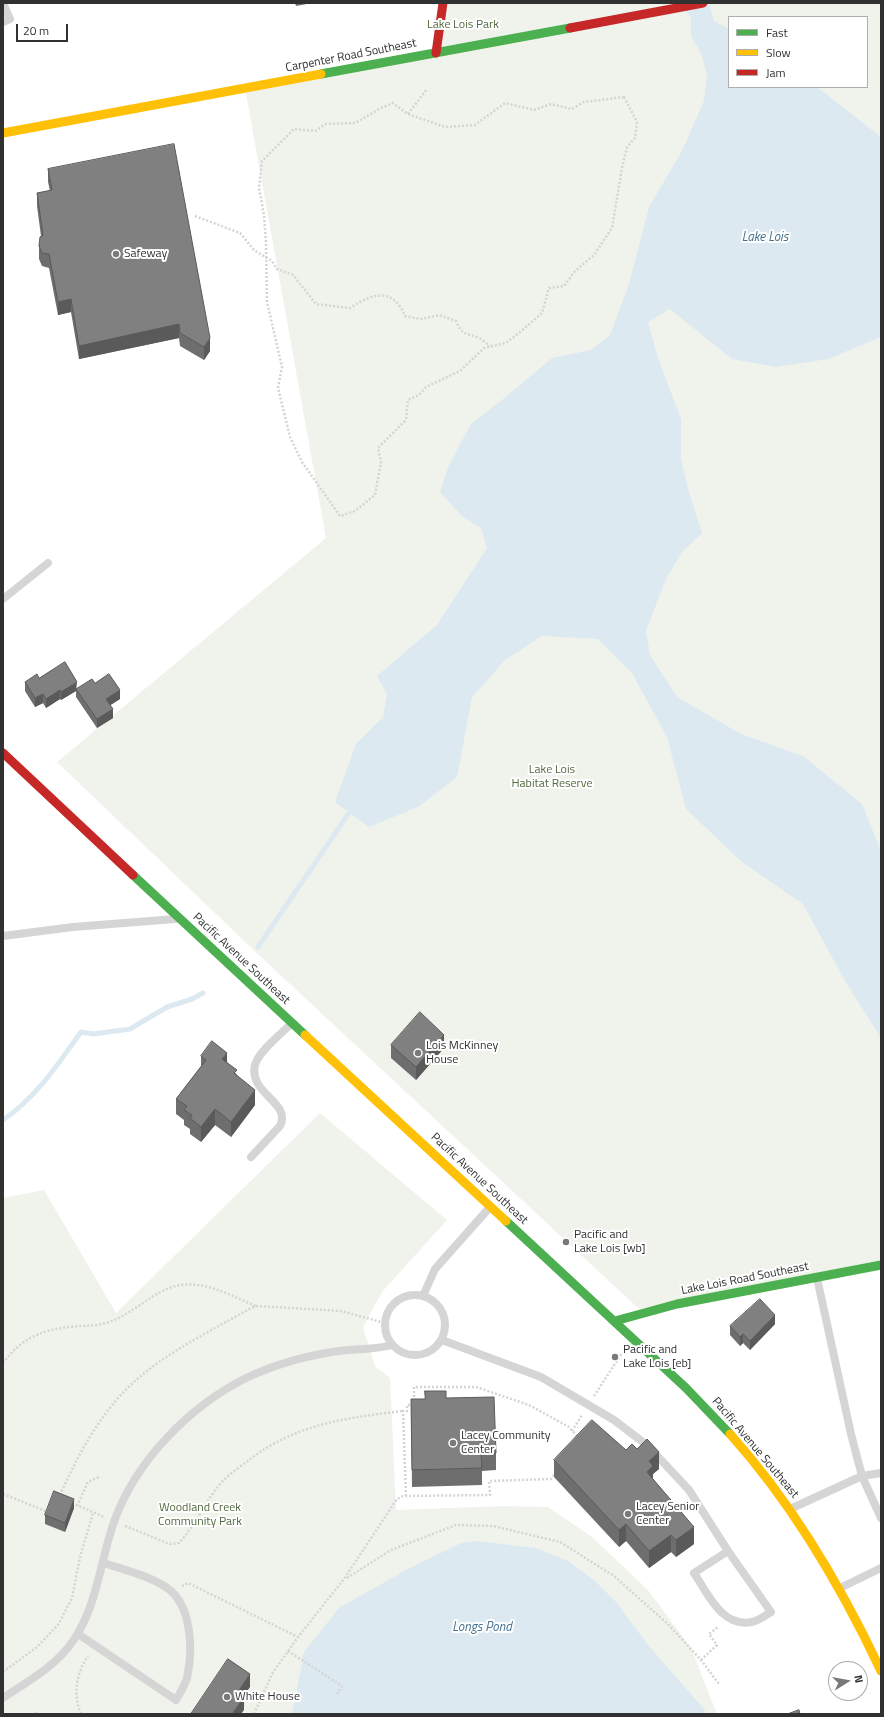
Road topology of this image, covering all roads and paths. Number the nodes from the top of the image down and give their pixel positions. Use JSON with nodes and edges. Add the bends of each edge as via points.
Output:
{"nodes":[{"id":1,"x":3,"y":3,"type":"edge"},
{"id":2,"x":443,"y":3,"type":"edge"},
{"id":3,"x":703,"y":3,"type":"edge"},
{"id":4,"x":3,"y":22,"type":"edge"},
{"id":5,"x":436,"y":53,"type":"junction"},
{"id":6,"x":427,"y":89,"type":"dead end"},
{"id":7,"x":408,"y":114,"type":"junction"},
{"id":8,"x":3,"y":133,"type":"edge"},
{"id":9,"x":195,"y":216,"type":"dead end"},
{"id":10,"x":266,"y":258,"type":"junction"},
{"id":11,"x":491,"y":346,"type":"junction"},
{"id":12,"x":48,"y":563,"type":"dead end"},
{"id":13,"x":3,"y":599,"type":"edge"},
{"id":14,"x":3,"y":753,"type":"edge"},
{"id":15,"x":180,"y":919,"type":"junction"},
{"id":16,"x":3,"y":936,"type":"edge"},
{"id":17,"x":292,"y":1022,"type":"junction"},
{"id":18,"x":251,"y":1157,"type":"dead end"},
{"id":19,"x":491,"y":1207,"type":"junction"},
{"id":20,"x":881,"y":1265,"type":"edge"},
{"id":21,"x":817,"y":1277,"type":"junction"},
{"id":22,"x":423,"y":1296,"type":"junction"},
{"id":23,"x":257,"y":1306,"type":"junction"},
{"id":24,"x":615,"y":1322,"type":"junction"},
{"id":25,"x":385,"y":1323,"type":"junction"},
{"id":26,"x":633,"y":1338,"type":"junction"},
{"id":27,"x":442,"y":1340,"type":"junction"},
{"id":28,"x":392,"y":1345,"type":"junction"},
{"id":29,"x":3,"y":1363,"type":"edge"},
{"id":30,"x":588,"y":1406,"type":"junction"},
{"id":31,"x":403,"y":1411,"type":"junction"},
{"id":32,"x":572,"y":1431,"type":"junction"},
{"id":33,"x":583,"y":1442,"type":"edge"},
{"id":34,"x":560,"y":1468,"type":"edge"},
{"id":35,"x":881,"y":1473,"type":"edge"},
{"id":36,"x":862,"y":1476,"type":"junction"},
{"id":37,"x":99,"y":1477,"type":"dead end"},
{"id":38,"x":3,"y":1494,"type":"edge"},
{"id":39,"x":406,"y":1496,"type":"junction"},
{"id":40,"x":58,"y":1498,"type":"edge"},
{"id":41,"x":65,"y":1500,"type":"edge"},
{"id":42,"x":77,"y":1506,"type":"junction"},
{"id":43,"x":790,"y":1509,"type":"junction"},
{"id":44,"x":93,"y":1513,"type":"junction"},
{"id":45,"x":53,"y":1514,"type":"edge"},
{"id":46,"x":881,"y":1518,"type":"edge"},
{"id":47,"x":115,"y":1522,"type":"junction"},
{"id":48,"x":728,"y":1551,"type":"junction"},
{"id":49,"x":104,"y":1563,"type":"junction"},
{"id":50,"x":881,"y":1568,"type":"edge"},
{"id":51,"x":344,"y":1579,"type":"junction"},
{"id":52,"x":840,"y":1588,"type":"junction"},
{"id":53,"x":172,"y":1592,"type":"junction"},
{"id":54,"x":718,"y":1627,"type":"dead end"},
{"id":55,"x":78,"y":1634,"type":"junction"},
{"id":56,"x":298,"y":1637,"type":"junction"},
{"id":57,"x":94,"y":1645,"type":"junction"},
{"id":58,"x":288,"y":1650,"type":"junction"},
{"id":59,"x":701,"y":1660,"type":"junction"},
{"id":60,"x":881,"y":1671,"type":"edge"},
{"id":61,"x":3,"y":1672,"type":"edge"},
{"id":62,"x":719,"y":1684,"type":"dead end"},
{"id":63,"x":337,"y":1694,"type":"dead end"},
{"id":64,"x":3,"y":1698,"type":"edge"},
{"id":65,"x":81,"y":1714,"type":"edge"},
{"id":66,"x":254,"y":1714,"type":"edge"}],
"edges":[{"from":1,"to":4,"type":"lane","via":[[10,19]]},
{"from":2,"to":5,"type":"main road"},
{"from":3,"to":5,"type":"main road","name":"Carpenter Road Southeast"},
{"from":5,"to":8,"type":"main road","name":"Carpenter Road Southeast"},
{"from":6,"to":7,"type":"path"},
{"from":7,"to":10,"type":"path","via":[[393,103],[355,123],[326,124],[315,131],[294,129],[276,146],[262,161],[259,188],[264,215]]},
{"from":7,"to":11,"type":"path","via":[[445,127],[475,125],[506,103],[534,110],[551,104],[572,109],[584,102],[624,97],[638,122],[635,138],[627,147],[612,228],[594,255],[564,286],[549,288],[542,313],[506,343]]},
{"from":9,"to":10,"type":"path","via":[[240,232],[254,250]]},
{"from":10,"to":11,"type":"path","via":[[272,261],[277,269],[293,275],[316,304],[350,308],[361,301],[382,295],[388,296],[400,304],[405,316],[421,319],[439,315],[445,317],[456,321],[459,328],[471,337]]},
{"from":10,"to":11,"type":"path","via":[[266,302],[282,366],[278,388],[290,437],[302,462],[340,516],[355,511],[374,495],[381,462],[378,448],[406,420],[408,400],[419,395],[426,387],[460,371],[484,348]]},
{"from":12,"to":13,"type":"lane"},
{"from":14,"to":15,"type":"main road","name":"Pacific Avenue Southeast"},
{"from":15,"to":16,"type":"lane"},
{"from":15,"to":17,"type":"main road","name":"Pacific Avenue Southeast"},
{"from":17,"to":18,"type":"lane","via":[[260,1056],[255,1065],[257,1083],[279,1107],[283,1120]]},
{"from":17,"to":19,"type":"main road","name":"Pacific Avenue Southeast"},
{"from":19,"to":22,"type":"lane","via":[[435,1269]]},
{"from":19,"to":24,"type":"main road","name":"Pacific Avenue Southeast"},
{"from":20,"to":21,"type":"main road","name":"Lake Lois Road Southeast"},
{"from":21,"to":24,"type":"main road","name":"Lake Lois Road Southeast","via":[[677,1304]]},
{"from":21,"to":36,"type":"lane"},
{"from":22,"to":25,"type":"lane","via":[[412,1295],[394,1303],[388,1311]]},
{"from":22,"to":27,"type":"lane","via":[[435,1302],[442,1310],[445,1330]]},
{"from":23,"to":25,"type":"path","via":[[342,1311]]},
{"from":23,"to":29,"type":"path","via":[[201,1284],[181,1285],[164,1290],[110,1322],[38,1334],[23,1341]]},
{"from":23,"to":40,"type":"path","via":[[175,1350],[141,1376],[100,1420],[79,1452]]},
{"from":24,"to":26,"type":"main road","name":"Pacific Avenue Southeast"},
{"from":25,"to":28,"type":"lane"},
{"from":26,"to":30,"type":"path"},
{"from":26,"to":43,"type":"main road","name":"Pacific Avenue Southeast","via":[[713,1414]]},
{"from":27,"to":28,"type":"lane","via":[[435,1348],[418,1355],[404,1353]]},
{"from":27,"to":30,"type":"lane","via":[[541,1377]]},
{"from":28,"to":47,"type":"lane","via":[[295,1359],[246,1378],[218,1394],[190,1415],[161,1446],[134,1481]]},
{"from":30,"to":32,"type":"path"},
{"from":30,"to":48,"type":"lane","via":[[614,1420],[648,1446],[689,1490]]},
{"from":31,"to":32,"type":"path","via":[[407,1411],[407,1405],[414,1405],[414,1387],[476,1387],[529,1405]]},
{"from":31,"to":39,"type":"path"},
{"from":31,"to":47,"type":"path","via":[[334,1420],[282,1438],[237,1468],[218,1487],[179,1543],[170,1544]]},
{"from":32,"to":33,"type":"path"},
{"from":34,"to":39,"type":"path","via":[[551,1479],[489,1481],[490,1495]]},
{"from":35,"to":36,"type":"lane"},
{"from":36,"to":43,"type":"lane"},
{"from":36,"to":46,"type":"lane"},
{"from":37,"to":42,"type":"path","via":[[88,1482]]},
{"from":38,"to":45,"type":"path"},
{"from":39,"to":51,"type":"path","via":[[398,1499]]},
{"from":41,"to":42,"type":"path"},
{"from":42,"to":44,"type":"path"},
{"from":43,"to":52,"type":"main road","name":"Pacific Avenue Southeast"},
{"from":44,"to":47,"type":"path"},
{"from":44,"to":61,"type":"path","via":[[80,1557],[72,1598],[58,1625],[37,1647]]},
{"from":47,"to":49,"type":"lane"},
{"from":48,"to":48,"type":"lane","via":[[771,1612],[753,1622],[728,1619],[694,1573]]},
{"from":49,"to":53,"type":"lane","via":[[156,1581]]},
{"from":49,"to":55,"type":"lane","via":[[85,1623]]},
{"from":50,"to":52,"type":"lane"},
{"from":51,"to":56,"type":"path"},
{"from":51,"to":59,"type":"path","via":[[391,1550],[456,1525],[493,1526],[560,1542],[614,1576],[669,1625]]},
{"from":52,"to":60,"type":"main road","name":"Pacific Avenue Southeast"},
{"from":53,"to":56,"type":"path","via":[[188,1583]]},
{"from":53,"to":57,"type":"lane","via":[[188,1622],[190,1643],[186,1679],[176,1700]]},
{"from":54,"to":59,"type":"path","via":[[709,1634],[717,1645]]},
{"from":55,"to":57,"type":"lane"},
{"from":55,"to":64,"type":"lane","via":[[60,1657]]},
{"from":56,"to":58,"type":"path"},
{"from":57,"to":65,"type":"path","via":[[80,1670],[76,1686]]},
{"from":58,"to":63,"type":"path","via":[[342,1686]]},
{"from":58,"to":66,"type":"path","via":[[272,1674]]},
{"from":59,"to":62,"type":"path"}]}
